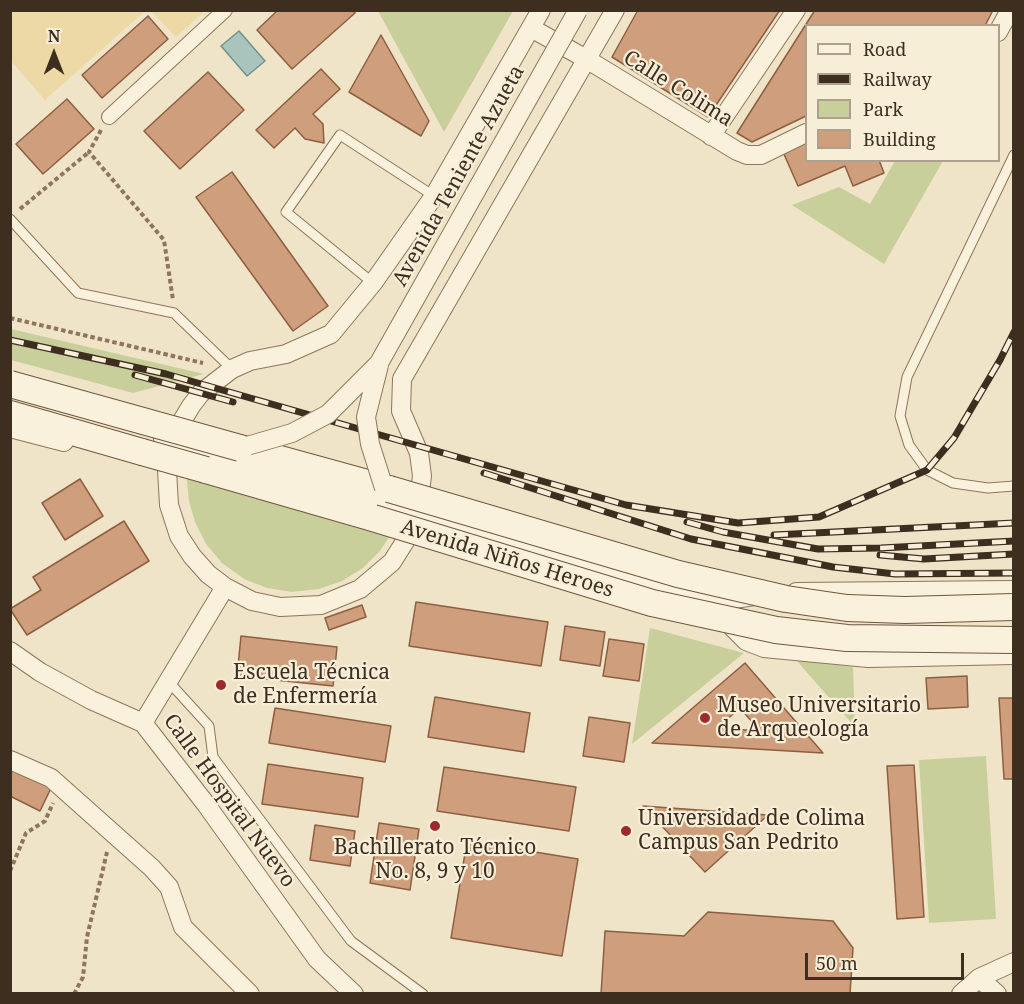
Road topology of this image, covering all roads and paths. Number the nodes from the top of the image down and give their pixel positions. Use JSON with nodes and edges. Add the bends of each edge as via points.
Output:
{"nodes":[{"id":1,"x":225,"y":10,"type":"edge"},
{"id":2,"x":541,"y":10,"type":"edge"},
{"id":3,"x":578,"y":10,"type":"edge"},
{"id":4,"x":615,"y":10,"type":"edge"},
{"id":5,"x":796,"y":10,"type":"edge"},
{"id":6,"x":1010,"y":10,"type":"edge"},
{"id":7,"x":531,"y":28,"type":"junction"},
{"id":8,"x":1000,"y":30,"type":"edge"},
{"id":9,"x":588,"y":60,"type":"junction"},
{"id":10,"x":109,"y":117,"type":"joint"},
{"id":11,"x":805,"y":134,"type":"edge"},
{"id":12,"x":711,"y":136,"type":"junction"},
{"id":13,"x":88,"y":152,"type":"junction"},
{"id":14,"x":1014,"y":155,"type":"edge"},
{"id":15,"x":434,"y":196,"type":"junction"},
{"id":16,"x":19,"y":210,"type":"dead end"},
{"id":17,"x":10,"y":219,"type":"edge"},
{"id":18,"x":373,"y":283,"type":"junction"},
{"id":19,"x":174,"y":313,"type":"junction"},
{"id":20,"x":10,"y":318,"type":"edge"},
{"id":21,"x":379,"y":363,"type":"junction"},
{"id":22,"x":232,"y":369,"type":"junction"},
{"id":23,"x":10,"y":371,"type":"edge"},
{"id":24,"x":10,"y":384,"type":"edge"},
{"id":25,"x":10,"y":414,"type":"edge"},
{"id":26,"x":10,"y":428,"type":"edge"},
{"id":27,"x":172,"y":442,"type":"junction"},
{"id":28,"x":240,"y":448,"type":"junction"},
{"id":29,"x":167,"y":470,"type":"junction"},
{"id":30,"x":1014,"y":486,"type":"edge"},
{"id":31,"x":384,"y":488,"type":"junction"},
{"id":32,"x":417,"y":513,"type":"junction"},
{"id":33,"x":225,"y":587,"type":"junction"},
{"id":34,"x":1014,"y":590,"type":"edge"},
{"id":35,"x":721,"y":601,"type":"junction"},
{"id":36,"x":1014,"y":607,"type":"edge"},
{"id":37,"x":1014,"y":640,"type":"edge"},
{"id":38,"x":10,"y":651,"type":"edge"},
{"id":39,"x":1014,"y":655,"type":"edge"},
{"id":40,"x":168,"y":681,"type":"junction"},
{"id":41,"x":143,"y":723,"type":"junction"},
{"id":42,"x":10,"y":759,"type":"edge"},
{"id":43,"x":62,"y":787,"type":"junction"},
{"id":44,"x":112,"y":831,"type":"junction"},
{"id":45,"x":10,"y":872,"type":"edge"},
{"id":46,"x":1014,"y":962,"type":"edge"},
{"id":47,"x":979,"y":978,"type":"junction"},
{"id":48,"x":74,"y":993,"type":"edge"},
{"id":49,"x":250,"y":993,"type":"edge"},
{"id":50,"x":354,"y":993,"type":"edge"},
{"id":51,"x":423,"y":993,"type":"edge"},
{"id":52,"x":961,"y":993,"type":"edge"},
{"id":53,"x":997,"y":993,"type":"edge"}],
"edges":[{"from":1,"to":10,"type":"street"},
{"from":2,"to":7,"type":"street"},
{"from":3,"to":21,"type":"street","name":"Avenida Teniente Azueta","bridge":true},
{"from":4,"to":9,"type":"street"},
{"from":5,"to":12,"type":"street"},
{"from":6,"to":8,"type":"street"},
{"from":7,"to":9,"type":"street","name":"Calle Colima"},
{"from":7,"to":15,"type":"street"},
{"from":9,"to":12,"type":"street","name":"Calle Colima"},
{"from":9,"to":32,"type":"street","via":[[402,379],[401,411],[419,453],[422,476]]},
{"from":10,"to":13,"type":"path"},
{"from":11,"to":12,"type":"street","name":"Calle Colima","via":[[761,155],[737,152]]},
{"from":13,"to":16,"type":"path"},
{"from":13,"to":19,"type":"path","via":[[164,240]]},
{"from":14,"to":30,"type":"lane","via":[[907,377],[900,417],[909,445],[927,470],[953,483],[988,488]]},
{"from":15,"to":18,"type":"street"},
{"from":15,"to":18,"type":"lane","via":[[340,135],[286,212]]},
{"from":17,"to":19,"type":"lane","via":[[78,293]]},
{"from":18,"to":22,"type":"street","via":[[331,334],[286,354]]},
{"from":19,"to":22,"type":"lane"},
{"from":20,"to":22,"type":"path"},
{"from":21,"to":28,"type":"street","name":"Avenida Teniente Azueta","bridge":true,"via":[[328,414],[292,433]]},
{"from":21,"to":31,"type":"street","name":"Avenida Teniente Azueta","bridge":true,"via":[[366,417]]},
{"from":22,"to":27,"type":"street","via":[[191,406]]},
{"from":23,"to":27,"type":"street"},
{"from":24,"to":28,"type":"main road","name":"Avenida Niños Heroes","bridge":true},
{"from":25,"to":37,"type":"main road","name":"Avenida Niños Heroes","bridge":true,"via":[[652,603],[776,630],[847,638]]},
{"from":26,"to":29,"type":"street"},
{"from":27,"to":29,"type":"street"},
{"from":27,"to":32,"type":"street"},
{"from":28,"to":31,"type":"main road","name":"Avenida Niños Heroes"},
{"from":29,"to":33,"type":"street","via":[[169,505],[179,536],[208,574]]},
{"from":31,"to":36,"type":"main road","name":"Avenida Niños Heroes","bridge":true,"via":[[678,574],[786,599],[847,608]]},
{"from":32,"to":33,"type":"street","via":[[392,562],[360,589],[321,604],[280,607],[252,601]]},
{"from":32,"to":35,"type":"street"},
{"from":33,"to":40,"type":"street"},
{"from":34,"to":35,"type":"street","via":[[795,592]]},
{"from":35,"to":39,"type":"street","via":[[733,628],[746,641],[764,648],[868,658]]},
{"from":38,"to":41,"type":"street","name":"Calle Hospital Nuevo","via":[[91,700]]},
{"from":40,"to":41,"type":"street"},
{"from":40,"to":51,"type":"lane","via":[[208,726],[213,757],[351,941]]},
{"from":41,"to":50,"type":"street","name":"Calle Hospital Nuevo","via":[[316,959]]},
{"from":42,"to":43,"type":"street","via":[[51,777]]},
{"from":43,"to":44,"type":"street"},
{"from":43,"to":45,"type":"path","via":[[45,821],[26,833]]},
{"from":44,"to":48,"type":"path","via":[[87,937],[83,977]]},
{"from":44,"to":49,"type":"street","via":[[169,887],[183,927]]},
{"from":46,"to":47,"type":"street"},
{"from":47,"to":52,"type":"street"},
{"from":47,"to":53,"type":"street"}]}
